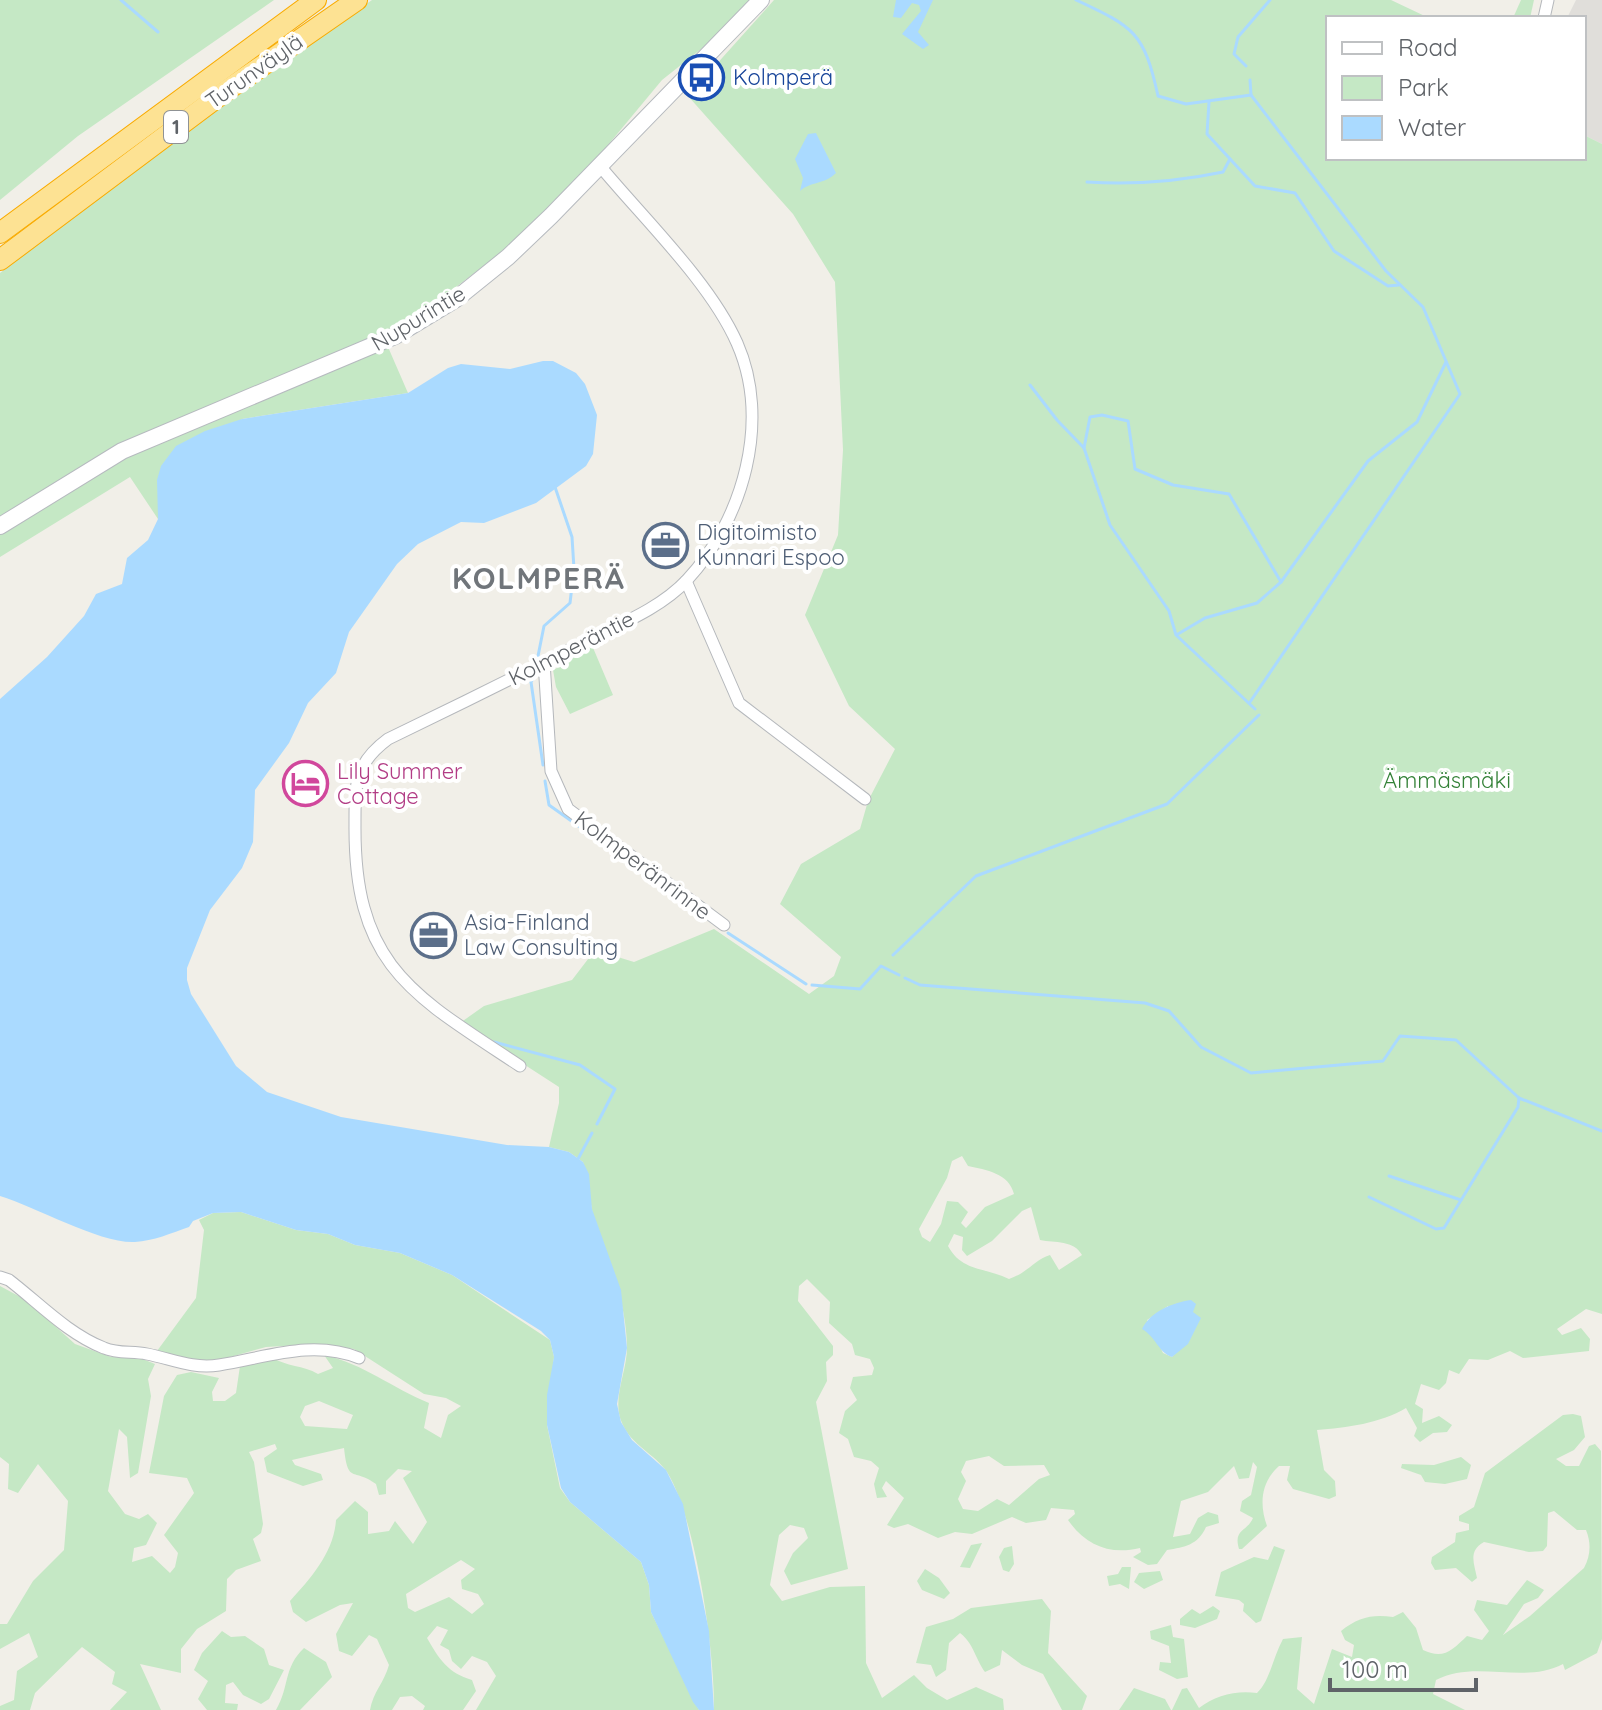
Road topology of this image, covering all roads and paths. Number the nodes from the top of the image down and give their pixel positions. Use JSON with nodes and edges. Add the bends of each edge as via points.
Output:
{"nodes":[{"id":1,"x":316,"y":0,"type":"edge"},
{"id":2,"x":357,"y":0,"type":"edge"},
{"id":3,"x":761,"y":0,"type":"edge"},
{"id":4,"x":600,"y":166,"type":"junction"},
{"id":5,"x":0,"y":233,"type":"edge"},
{"id":6,"x":0,"y":260,"type":"edge"},
{"id":7,"x":0,"y":526,"type":"edge"},
{"id":8,"x":686,"y":581,"type":"junction"},
{"id":9,"x":544,"y":662,"type":"junction"},
{"id":10,"x":865,"y":799,"type":"dead end"},
{"id":11,"x":724,"y":925,"type":"dead end"},
{"id":12,"x":520,"y":1066,"type":"dead end"},
{"id":13,"x":0,"y":1277,"type":"edge"},
{"id":14,"x":359,"y":1358,"type":"dead end"}],
"edges":[{"from":1,"to":5,"type":"highway","name":"Turunväylä","number":"1"},
{"from":2,"to":6,"type":"highway","name":"Turunväylä","number":"1"},
{"from":3,"to":4,"type":"main road","name":"Nupurintie"},
{"from":4,"to":7,"type":"main road","name":"Nupurintie","via":[[508,257],[456,299],[395,336],[133,446]]},
{"from":4,"to":8,"type":"street","name":"Kolmperäntie","via":[[709,297],[736,342],[752,388],[753,423],[737,496]]},
{"from":8,"to":9,"type":"street","name":"Kolmperäntie","via":[[646,611]]},
{"from":8,"to":10,"type":"street","via":[[739,703]]},
{"from":9,"to":11,"type":"street","name":"Kolmperänrinne","via":[[551,771],[568,809]]},
{"from":9,"to":12,"type":"street","name":"Kolmperäntie","via":[[388,739],[364,759],[355,798],[360,897],[378,947],[424,1002]]},
{"from":13,"to":14,"type":"street","via":[[67,1327],[112,1350],[191,1367],[293,1351]]}]}
